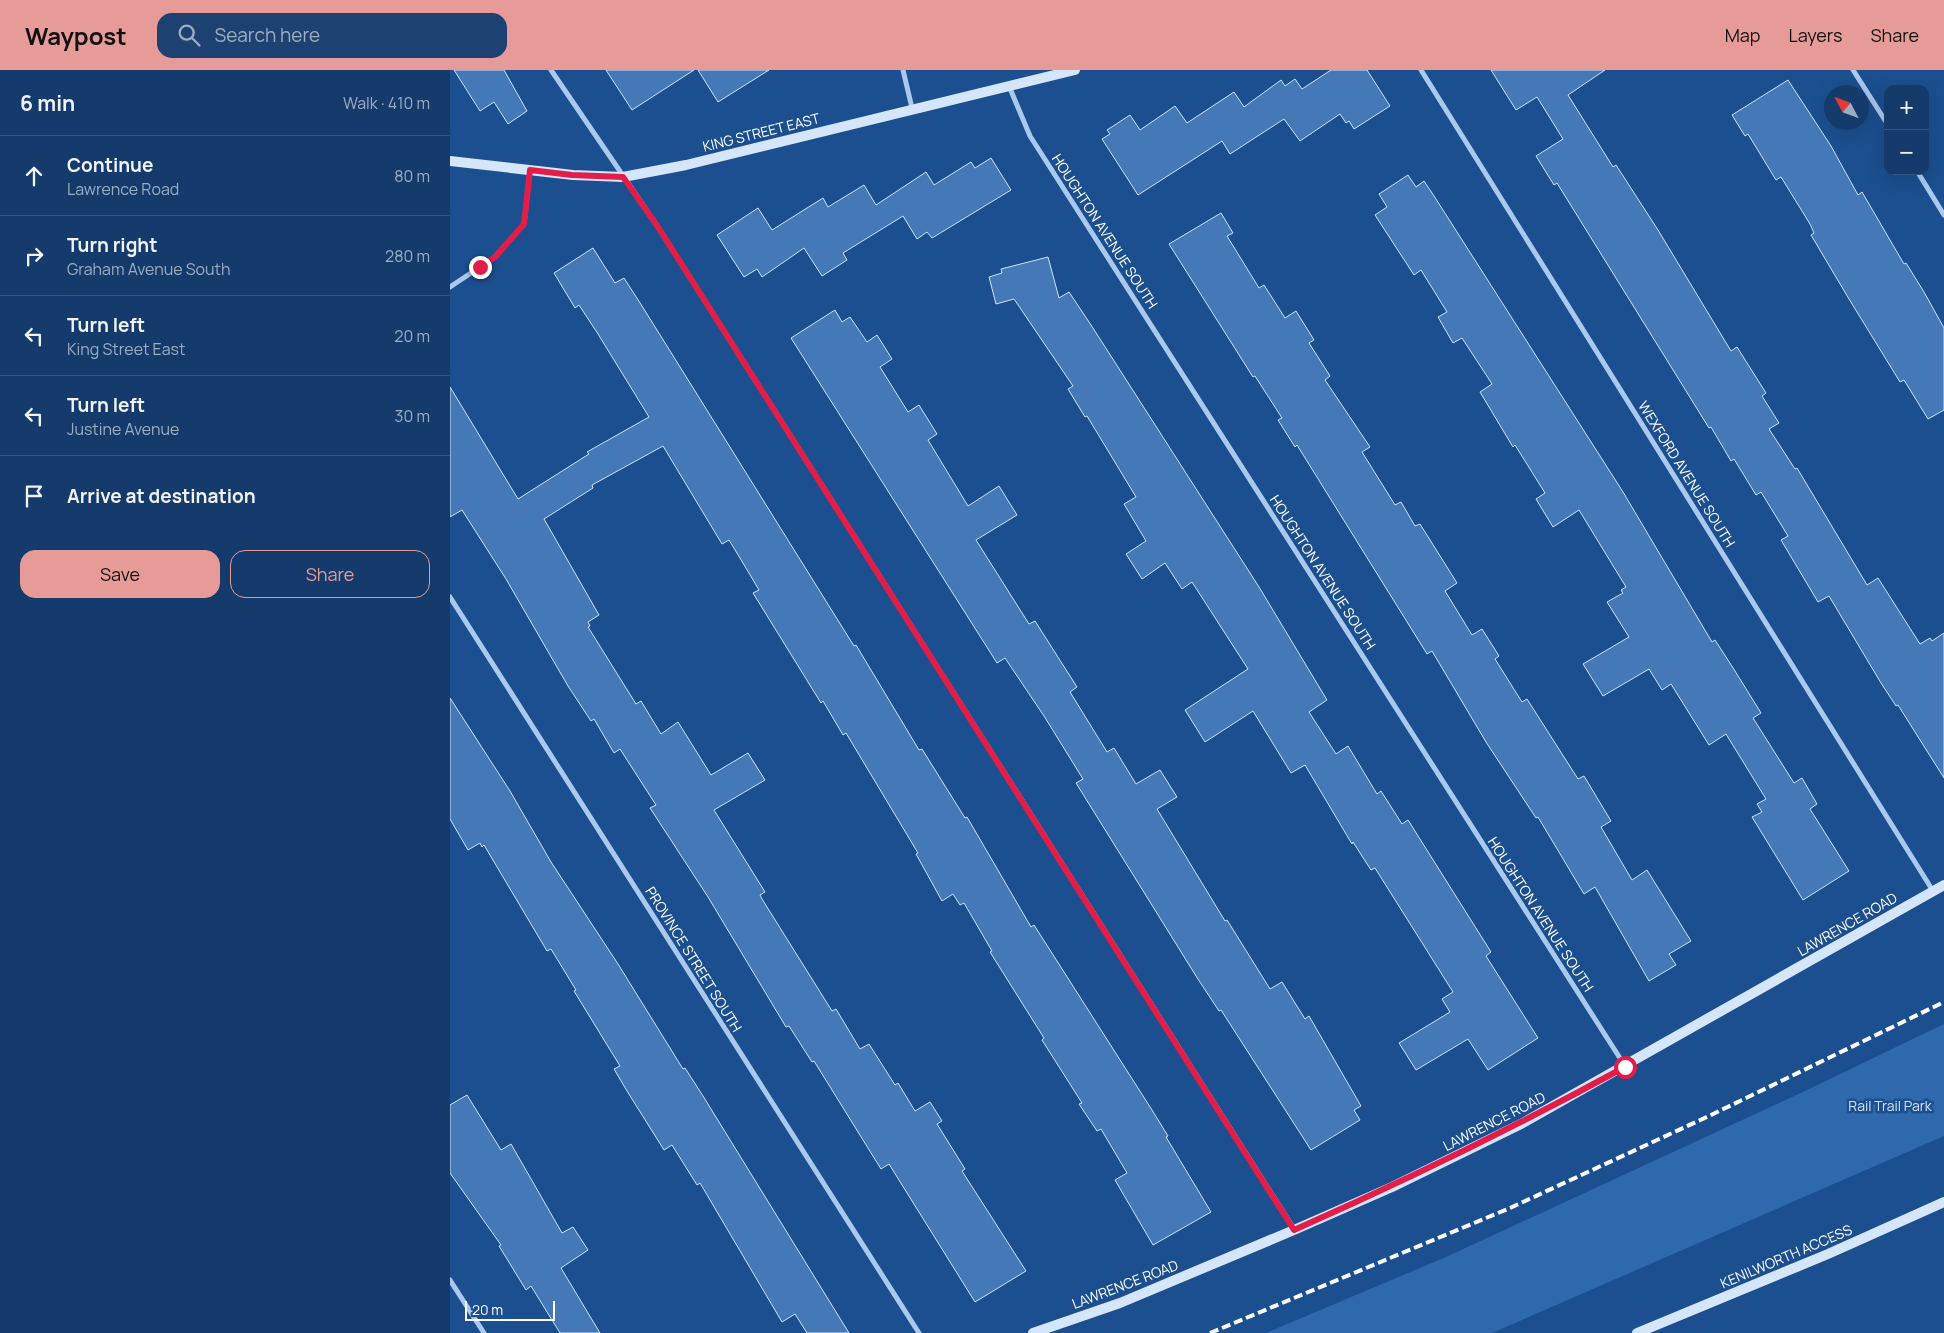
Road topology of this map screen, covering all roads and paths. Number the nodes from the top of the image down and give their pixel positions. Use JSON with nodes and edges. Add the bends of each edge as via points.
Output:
{"nodes":[{"id":1,"x":551,"y":70,"type":"edge"},
{"id":2,"x":903,"y":70,"type":"edge"},
{"id":3,"x":1075,"y":70,"type":"edge"},
{"id":4,"x":1421,"y":70,"type":"edge"},
{"id":5,"x":1853,"y":70,"type":"edge"},
{"id":6,"x":1009,"y":86,"type":"junction"},
{"id":7,"x":912,"y":108,"type":"junction"},
{"id":8,"x":1884,"y":119,"type":"edge"},
{"id":9,"x":450,"y":162,"type":"edge"},
{"id":10,"x":530,"y":170,"type":"junction"},
{"id":11,"x":1919,"y":175,"type":"edge"},
{"id":12,"x":623,"y":177,"type":"junction"},
{"id":13,"x":1944,"y":215,"type":"edge"},
{"id":14,"x":450,"y":287,"type":"edge"},
{"id":15,"x":450,"y":597,"type":"edge"},
{"id":16,"x":1944,"y":885,"type":"edge"},
{"id":17,"x":1933,"y":891,"type":"junction"},
{"id":18,"x":1625,"y":1067,"type":"junction"},
{"id":19,"x":1944,"y":1202,"type":"edge"},
{"id":20,"x":1294,"y":1230,"type":"junction"},
{"id":21,"x":450,"y":1280,"type":"edge"},
{"id":22,"x":484,"y":1333,"type":"edge"},
{"id":23,"x":919,"y":1333,"type":"edge"},
{"id":24,"x":1034,"y":1333,"type":"edge"},
{"id":25,"x":1637,"y":1333,"type":"edge"}],
"edges":[{"from":1,"to":12,"type":"street"},
{"from":2,"to":7,"type":"street"},
{"from":3,"to":6,"type":"street","name":"KING STREET EAST"},
{"from":4,"to":17,"type":"street","name":"WEXFORD AVENUE SOUTH"},
{"from":5,"to":8,"type":"street"},
{"from":6,"to":7,"type":"street","name":"KING STREET EAST"},
{"from":6,"to":18,"type":"street","name":"HOUGHTON AVENUE SOUTH","via":[[1030,136]]},
{"from":7,"to":12,"type":"street","name":"KING STREET EAST","via":[[686,165]]},
{"from":9,"to":10,"type":"street","name":"KING STREET EAST"},
{"from":10,"to":12,"type":"street","name":"KING STREET EAST"},
{"from":10,"to":14,"type":"street","via":[[524,224],[495,257]]},
{"from":11,"to":13,"type":"street"},
{"from":12,"to":20,"type":"street","via":[[658,227]]},
{"from":15,"to":23,"type":"street","name":"PROVINCE STREET SOUTH"},
{"from":16,"to":17,"type":"street","name":"LAWRENCE ROAD"},
{"from":17,"to":18,"type":"street","name":"LAWRENCE ROAD"},
{"from":18,"to":20,"type":"street","name":"LAWRENCE ROAD","via":[[1521,1124],[1392,1187]]},
{"from":19,"to":25,"type":"street","name":"KENILWORTH ACCESS"},
{"from":20,"to":24,"type":"street","name":"LAWRENCE ROAD","via":[[1120,1303]]},
{"from":21,"to":22,"type":"street"}]}
